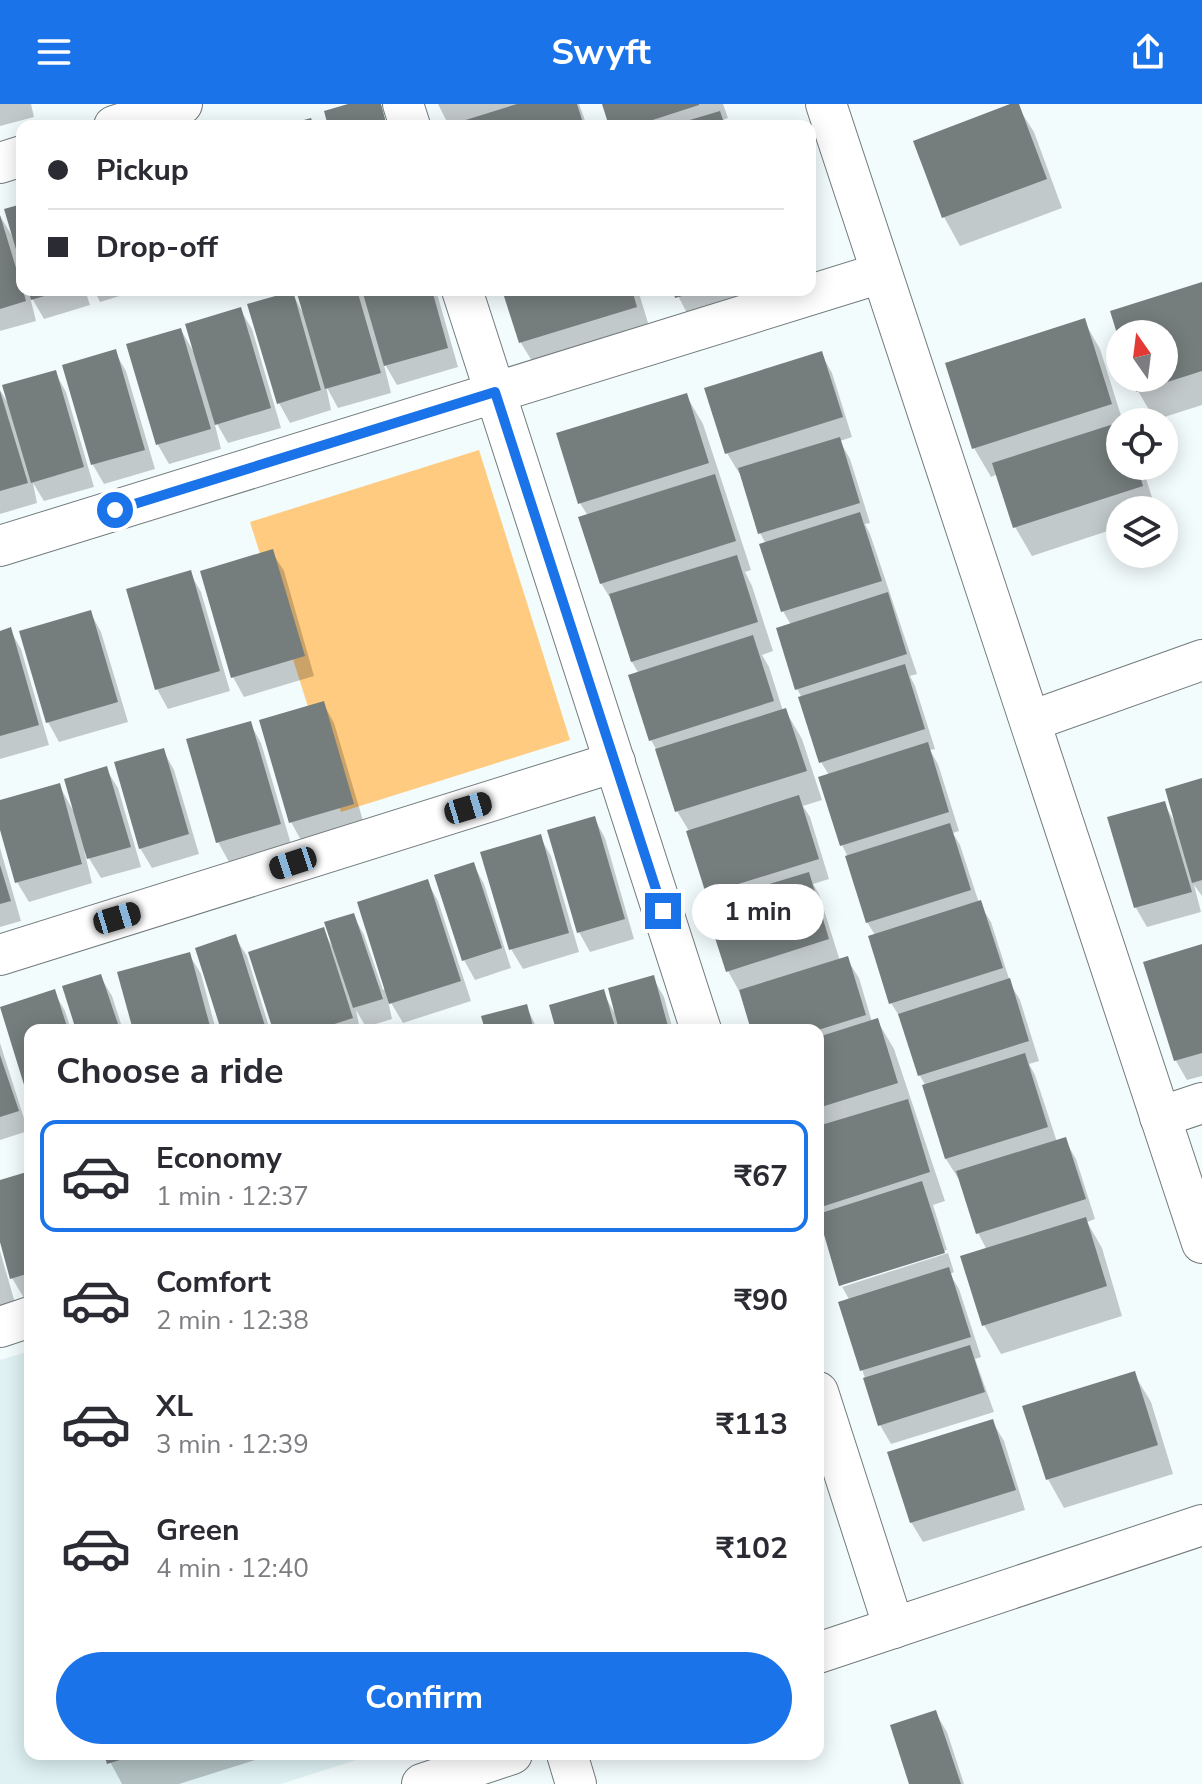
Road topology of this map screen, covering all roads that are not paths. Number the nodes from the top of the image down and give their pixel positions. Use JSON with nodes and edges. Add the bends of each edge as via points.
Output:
{"nodes":[{"id":1,"x":182,"y":104,"type":"edge"},
{"id":2,"x":826,"y":104,"type":"edge"},
{"id":3,"x":133,"y":120,"type":"edge"},
{"id":4,"x":881,"y":273,"type":"junction"},
{"id":5,"x":816,"y":293,"type":"edge"},
{"id":6,"x":464,"y":296,"type":"edge"},
{"id":7,"x":806,"y":296,"type":"edge"},
{"id":8,"x":495,"y":392,"type":"junction"},
{"id":9,"x":0,"y":546,"type":"edge"},
{"id":10,"x":1202,"y":660,"type":"edge"},
{"id":11,"x":1031,"y":721,"type":"junction"},
{"id":12,"x":615,"y":762,"type":"junction"},
{"id":13,"x":0,"y":955,"type":"edge"},
{"id":14,"x":699,"y":1024,"type":"edge"},
{"id":15,"x":1202,"y":1103,"type":"edge"},
{"id":16,"x":1160,"y":1117,"type":"junction"},
{"id":17,"x":1202,"y":1243,"type":"edge"},
{"id":18,"x":24,"y":1319,"type":"edge"},
{"id":19,"x":0,"y":1327,"type":"edge"},
{"id":20,"x":824,"y":1411,"type":"edge"},
{"id":21,"x":1202,"y":1525,"type":"edge"},
{"id":22,"x":894,"y":1628,"type":"junction"},
{"id":23,"x":824,"y":1651,"type":"edge"},
{"id":24,"x":494,"y":1760,"type":"edge"},
{"id":25,"x":569,"y":1760,"type":"edge"},
{"id":26,"x":422,"y":1784,"type":"edge"},
{"id":27,"x":576,"y":1784,"type":"edge"}],
"edges":[{"from":1,"to":3,"type":"street"},
{"from":2,"to":4,"type":"street"},
{"from":4,"to":5,"type":"street"},
{"from":4,"to":11,"type":"street"},
{"from":6,"to":8,"type":"street"},
{"from":7,"to":8,"type":"street"},
{"from":8,"to":9,"type":"street"},
{"from":8,"to":12,"type":"street"},
{"from":10,"to":11,"type":"street"},
{"from":11,"to":16,"type":"street"},
{"from":12,"to":13,"type":"street"},
{"from":12,"to":14,"type":"street"},
{"from":15,"to":16,"type":"street"},
{"from":16,"to":17,"type":"street"},
{"from":18,"to":19,"type":"street"},
{"from":20,"to":22,"type":"street"},
{"from":21,"to":22,"type":"street"},
{"from":22,"to":23,"type":"street"},
{"from":24,"to":26,"type":"street"},
{"from":25,"to":27,"type":"street"}]}
